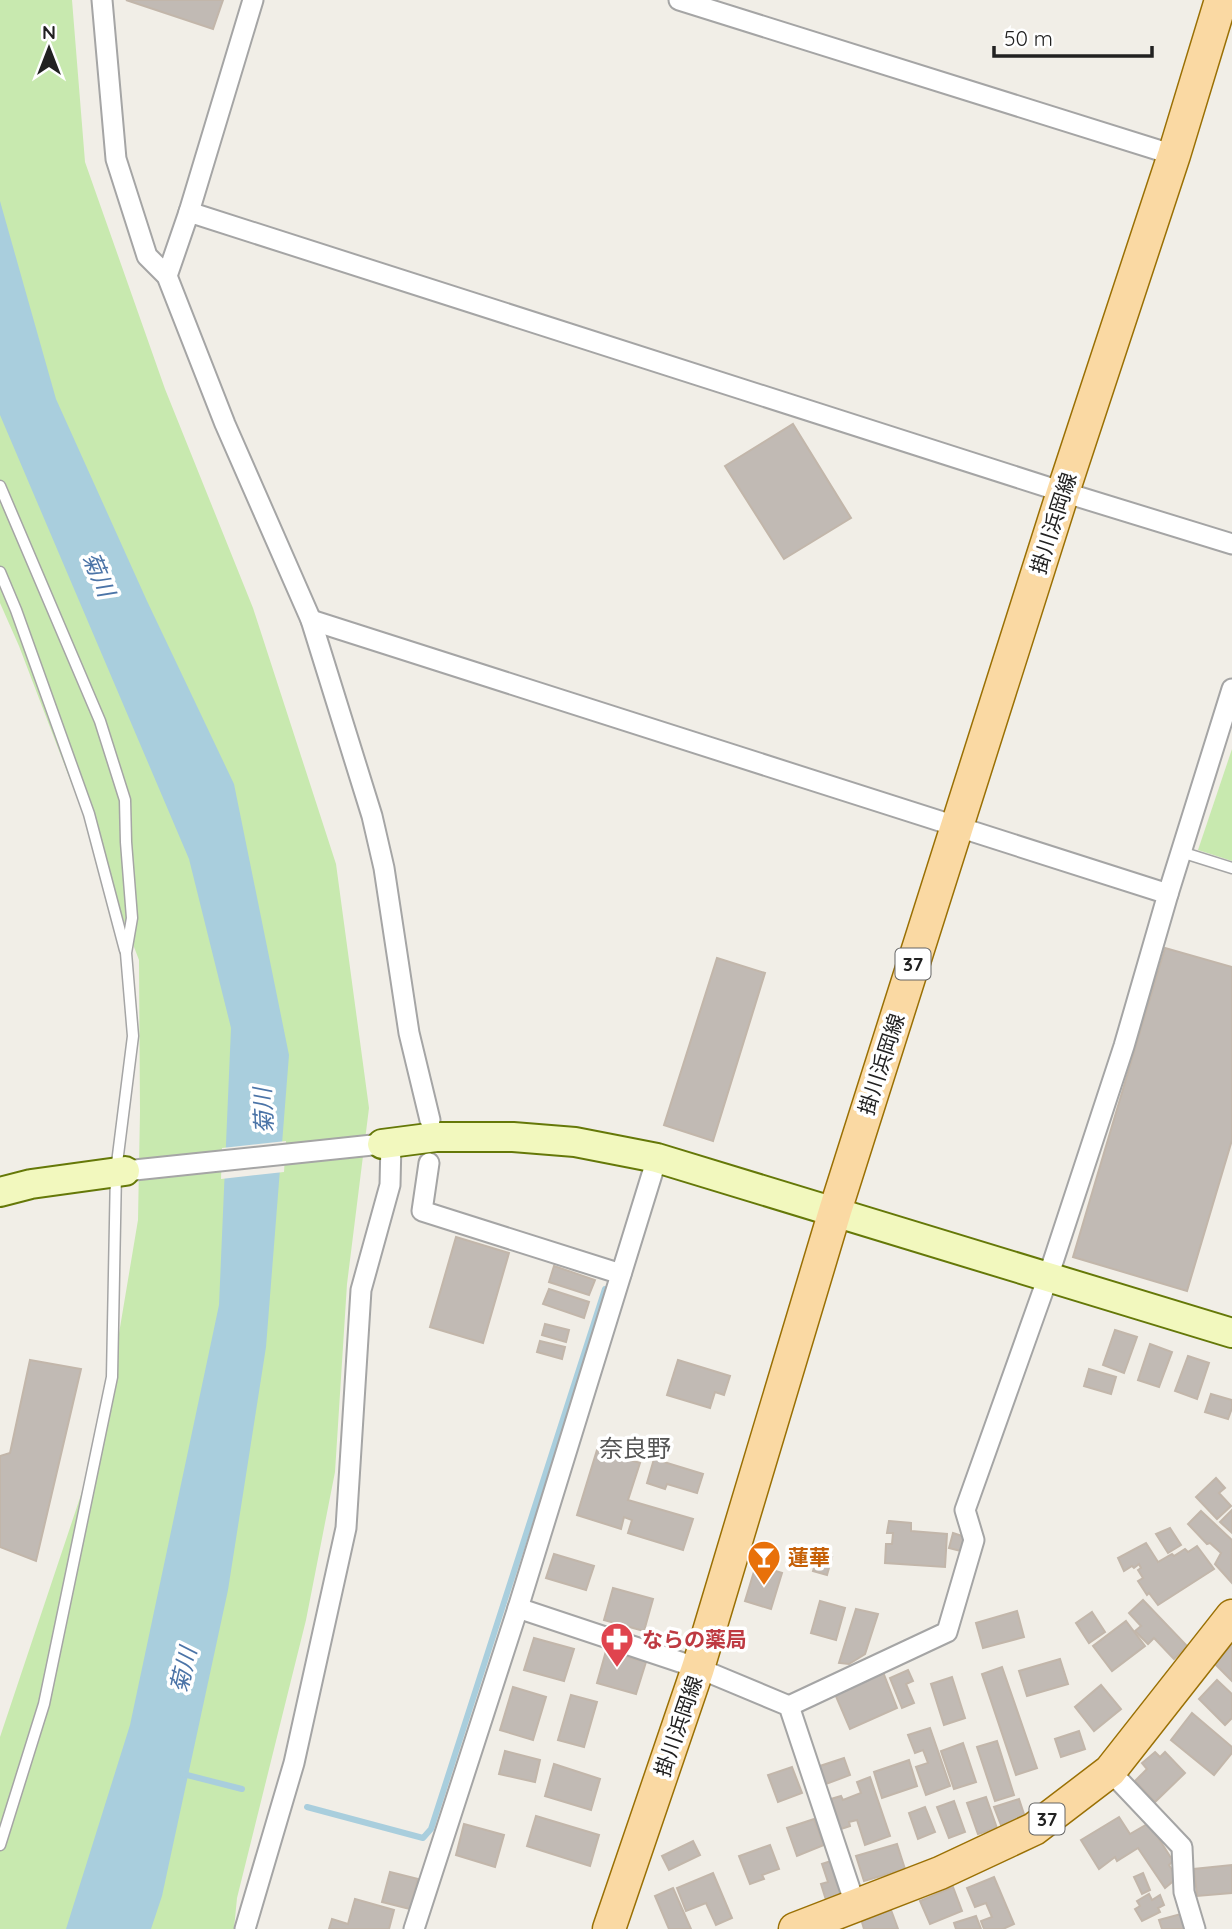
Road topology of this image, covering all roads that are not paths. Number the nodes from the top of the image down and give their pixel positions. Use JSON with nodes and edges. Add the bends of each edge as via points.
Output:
{"nodes":[{"id":1,"x":102,"y":0,"type":"edge"},
{"id":2,"x":253,"y":0,"type":"edge"},
{"id":3,"x":679,"y":0,"type":"edge"},
{"id":4,"x":1221,"y":0,"type":"edge"},
{"id":5,"x":1174,"y":155,"type":"junction"},
{"id":6,"x":188,"y":212,"type":"junction"},
{"id":7,"x":167,"y":276,"type":"junction"},
{"id":8,"x":0,"y":486,"type":"edge"},
{"id":9,"x":1063,"y":492,"type":"junction"},
{"id":10,"x":1232,"y":544,"type":"edge"},
{"id":11,"x":0,"y":572,"type":"edge"},
{"id":12,"x":311,"y":620,"type":"junction"},
{"id":13,"x":1232,"y":689,"type":"edge"},
{"id":14,"x":956,"y":827,"type":"junction"},
{"id":15,"x":1181,"y":852,"type":"junction"},
{"id":16,"x":1232,"y":868,"type":"edge"},
{"id":17,"x":1168,"y":894,"type":"junction"},
{"id":18,"x":126,"y":953,"type":"junction"},
{"id":19,"x":430,"y":1120,"type":"dead end"},
{"id":20,"x":386,"y":1143,"type":"junction"},
{"id":21,"x":657,"y":1158,"type":"junction"},
{"id":22,"x":429,"y":1163,"type":"dead end"},
{"id":23,"x":120,"y":1171,"type":"junction"},
{"id":24,"x":0,"y":1192,"type":"edge"},
{"id":25,"x":835,"y":1211,"type":"junction"},
{"id":26,"x":621,"y":1274,"type":"junction"},
{"id":27,"x":1048,"y":1277,"type":"junction"},
{"id":28,"x":1232,"y":1333,"type":"edge"},
{"id":29,"x":518,"y":1608,"type":"junction"},
{"id":30,"x":1232,"y":1615,"type":"edge"},
{"id":31,"x":698,"y":1668,"type":"junction"},
{"id":32,"x":789,"y":1706,"type":"junction"},
{"id":33,"x":1110,"y":1770,"type":"junction"},
{"id":34,"x":0,"y":1845,"type":"edge"},
{"id":35,"x":855,"y":1904,"type":"junction"},
{"id":36,"x":245,"y":1929,"type":"edge"},
{"id":37,"x":414,"y":1929,"type":"edge"},
{"id":38,"x":609,"y":1929,"type":"edge"},
{"id":39,"x":795,"y":1929,"type":"edge"},
{"id":40,"x":1195,"y":1929,"type":"edge"}],
"edges":[{"from":1,"to":7,"type":"street","via":[[116,159],[147,256]]},
{"from":2,"to":6,"type":"street"},
{"from":3,"to":5,"type":"street"},
{"from":4,"to":5,"type":"main road","name":"掛川浜岡線","number":"37"},
{"from":5,"to":9,"type":"main road","name":"掛川浜岡線","number":"37"},
{"from":6,"to":7,"type":"street"},
{"from":6,"to":9,"type":"street"},
{"from":7,"to":12,"type":"street","via":[[225,424]]},
{"from":8,"to":18,"type":"lane","via":[[100,721],[125,800],[132,918]]},
{"from":9,"to":10,"type":"street"},
{"from":9,"to":14,"type":"main road","name":"掛川浜岡線","number":"37"},
{"from":11,"to":18,"type":"lane","via":[[89,814]]},
{"from":12,"to":14,"type":"street"},
{"from":12,"to":19,"type":"street","via":[[372,816],[409,1033]]},
{"from":13,"to":15,"type":"street"},
{"from":14,"to":17,"type":"street"},
{"from":14,"to":25,"type":"main road","name":"掛川浜岡線","number":"37"},
{"from":15,"to":16,"type":"lane"},
{"from":15,"to":17,"type":"street"},
{"from":17,"to":27,"type":"street"},
{"from":18,"to":23,"type":"lane","via":[[133,1036]]},
{"from":20,"to":21,"type":"street","via":[[436,1137],[513,1137],[575,1142]]},
{"from":20,"to":23,"type":"street"},
{"from":20,"to":36,"type":"street","via":[[390,1185],[361,1290],[346,1528],[294,1762]]},
{"from":21,"to":25,"type":"street"},
{"from":21,"to":26,"type":"street"},
{"from":22,"to":26,"type":"street","via":[[422,1211]]},
{"from":23,"to":24,"type":"street"},
{"from":23,"to":34,"type":"lane","via":[[112,1377],[44,1704]]},
{"from":25,"to":27,"type":"street"},
{"from":25,"to":31,"type":"main road","name":"掛川浜岡線","number":"37"},
{"from":26,"to":29,"type":"street"},
{"from":27,"to":28,"type":"street"},
{"from":27,"to":32,"type":"street","via":[[965,1510],[974,1540],[947,1632]]},
{"from":29,"to":31,"type":"street"},
{"from":29,"to":37,"type":"street"},
{"from":30,"to":33,"type":"main road","number":"37"},
{"from":31,"to":32,"type":"street"},
{"from":31,"to":38,"type":"main road","name":"掛川浜岡線","number":"37"},
{"from":32,"to":35,"type":"street"},
{"from":33,"to":35,"type":"main road","number":"37","via":[[1034,1829],[940,1873]]},
{"from":33,"to":40,"type":"street","via":[[1182,1847],[1184,1892]]},
{"from":35,"to":39,"type":"main road","number":"37"}]}
